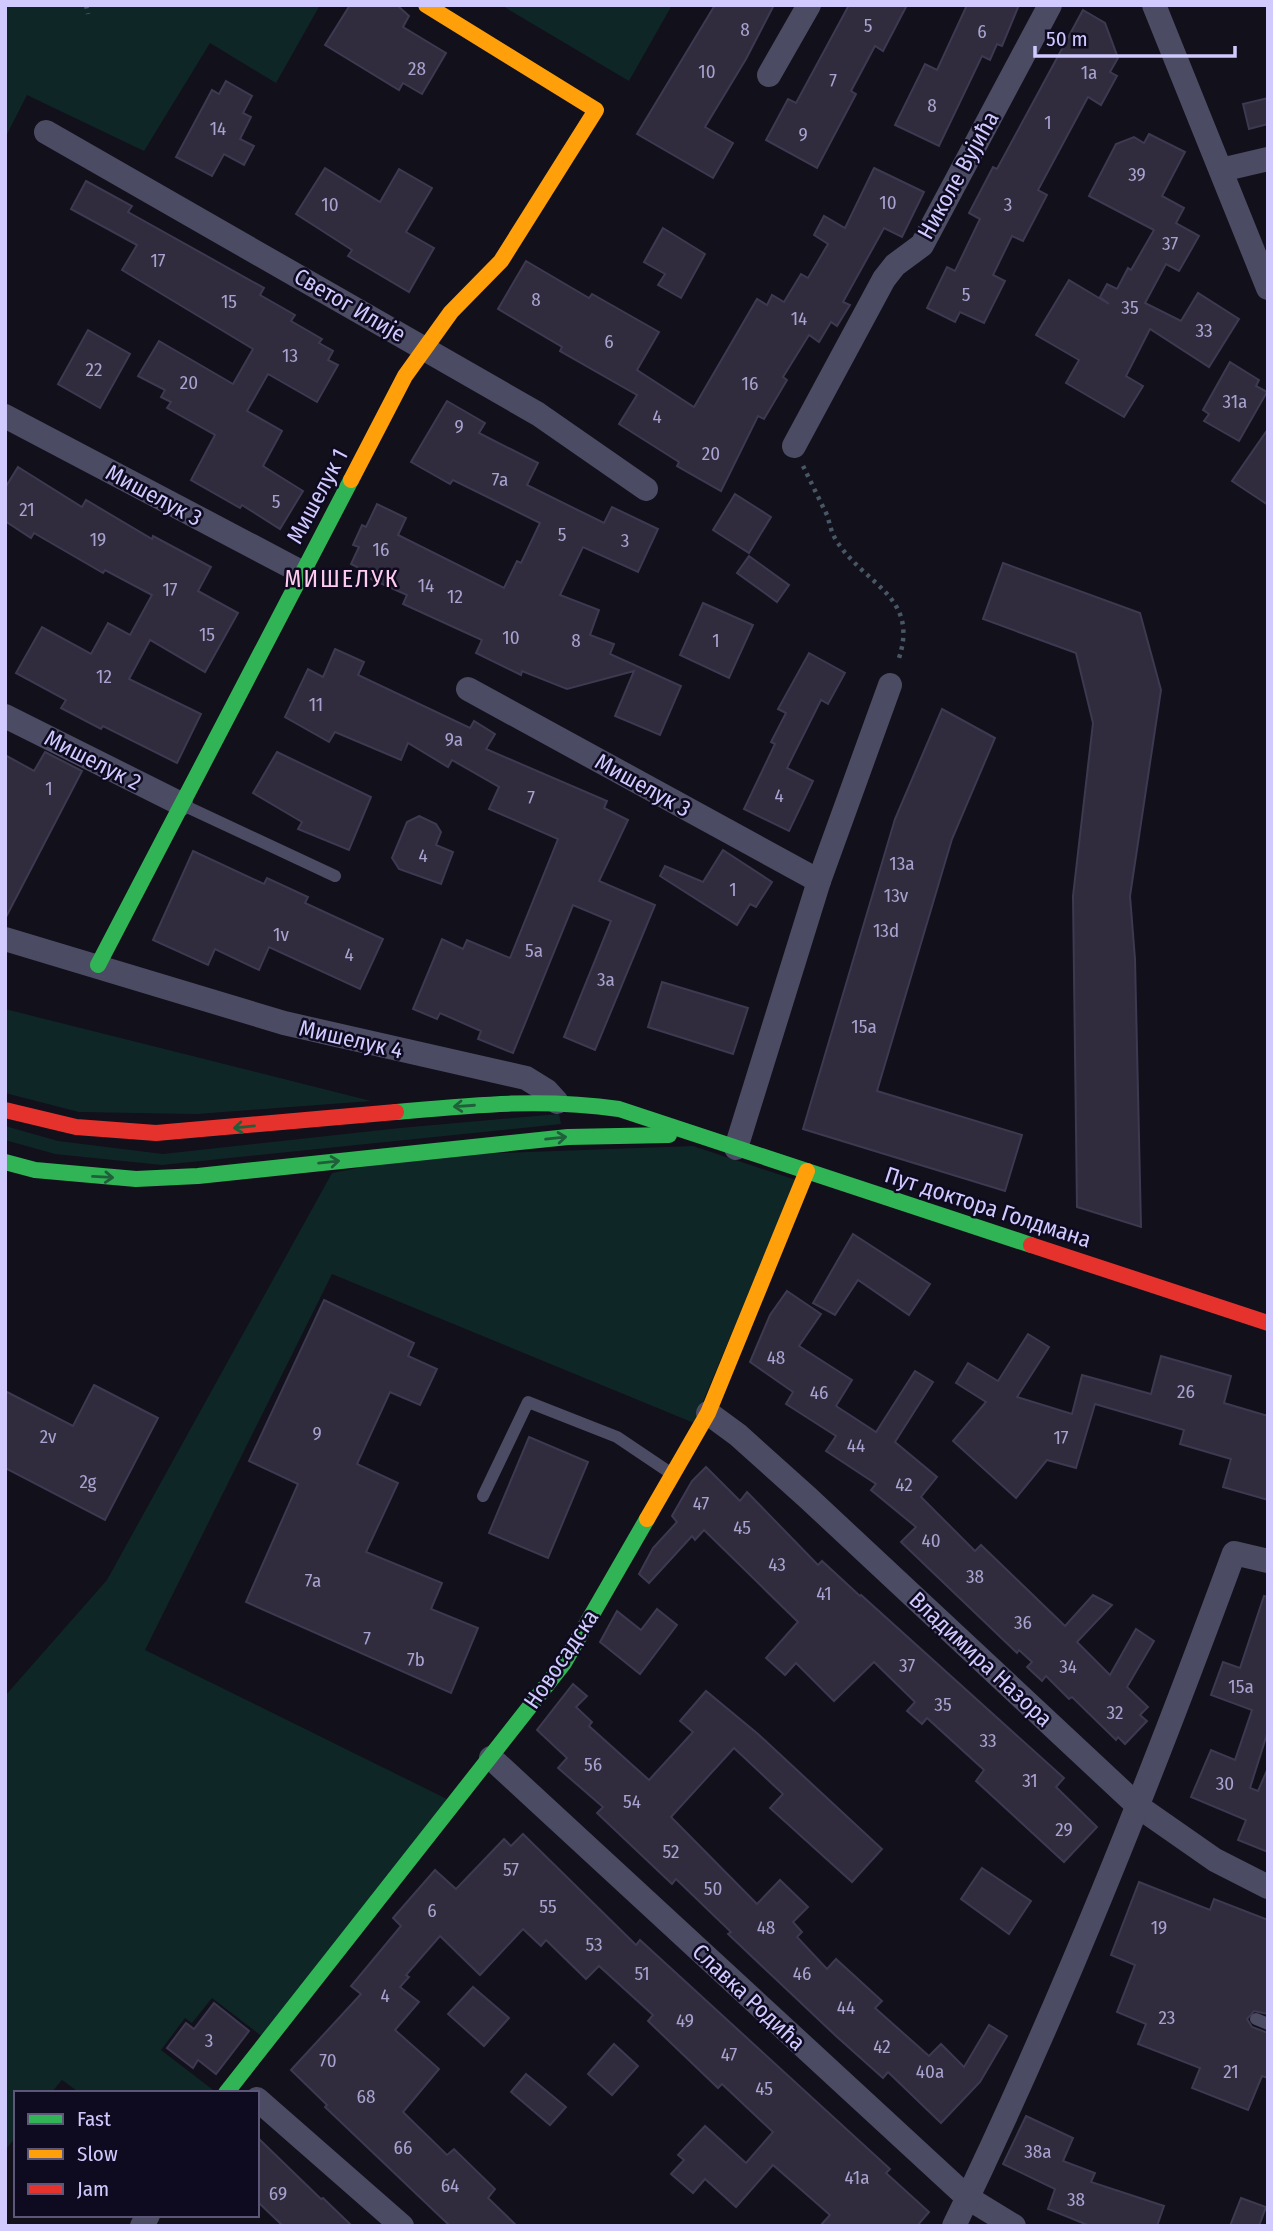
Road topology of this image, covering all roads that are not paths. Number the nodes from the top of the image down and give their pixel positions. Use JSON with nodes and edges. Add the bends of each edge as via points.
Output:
{"nodes":[{"id":1,"x":426,"y":5,"type":"edge"},
{"id":2,"x":809,"y":5,"type":"edge"},
{"id":3,"x":1050,"y":5,"type":"edge"},
{"id":4,"x":1154,"y":5,"type":"edge"},
{"id":5,"x":769,"y":75,"type":"dead end"},
{"id":6,"x":47,"y":132,"type":"dead end"},
{"id":7,"x":1268,"y":159,"type":"edge"},
{"id":8,"x":1221,"y":170,"type":"junction"},
{"id":9,"x":1268,"y":288,"type":"edge"},
{"id":10,"x":424,"y":347,"type":"junction"},
{"id":11,"x":5,"y":416,"type":"edge"},
{"id":12,"x":794,"y":446,"type":"road end"},
{"id":13,"x":646,"y":489,"type":"dead end"},
{"id":14,"x":303,"y":573,"type":"junction"},
{"id":15,"x":890,"y":685,"type":"road end"},
{"id":16,"x":468,"y":689,"type":"dead end"},
{"id":17,"x":5,"y":716,"type":"edge"},
{"id":18,"x":181,"y":804,"type":"junction"},
{"id":19,"x":335,"y":876,"type":"dead end"},
{"id":20,"x":818,"y":881,"type":"junction"},
{"id":21,"x":5,"y":939,"type":"edge"},
{"id":22,"x":98,"y":965,"type":"junction"},
{"id":23,"x":557,"y":1102,"type":"junction"},
{"id":24,"x":5,"y":1111,"type":"edge"},
{"id":25,"x":693,"y":1135,"type":"junction"},
{"id":26,"x":736,"y":1148,"type":"junction"},
{"id":27,"x":5,"y":1162,"type":"edge"},
{"id":28,"x":807,"y":1171,"type":"junction"},
{"id":29,"x":1268,"y":1323,"type":"edge"},
{"id":30,"x":708,"y":1412,"type":"junction"},
{"id":31,"x":672,"y":1474,"type":"junction"},
{"id":32,"x":483,"y":1496,"type":"dead end"},
{"id":33,"x":1268,"y":1561,"type":"edge"},
{"id":34,"x":491,"y":1758,"type":"junction"},
{"id":35,"x":1139,"y":1807,"type":"junction"},
{"id":36,"x":1268,"y":1887,"type":"edge"},
{"id":37,"x":237,"y":2088,"type":"edge"},
{"id":38,"x":259,"y":2101,"type":"edge"},
{"id":39,"x":968,"y":2198,"type":"junction"},
{"id":40,"x":402,"y":2226,"type":"edge"},
{"id":41,"x":954,"y":2226,"type":"edge"},
{"id":42,"x":1014,"y":2226,"type":"edge"}],
"edges":[{"from":1,"to":10,"type":"street","name":"Мишелук 1","via":[[596,110],[501,261]]},
{"from":2,"to":5,"type":"street"},
{"from":3,"to":12,"type":"street","name":"Николе Вујића","via":[[922,245],[884,279]]},
{"from":4,"to":8,"type":"street"},
{"from":6,"to":10,"type":"street","name":"Светог Илије"},
{"from":7,"to":8,"type":"street"},
{"from":8,"to":9,"type":"street"},
{"from":10,"to":13,"type":"street","name":"Светог Илије","via":[[538,414]]},
{"from":10,"to":14,"type":"street","name":"Мишелук 1"},
{"from":11,"to":14,"type":"street","name":"Мишелук 3"},
{"from":14,"to":18,"type":"street","name":"Мишелук 1"},
{"from":15,"to":20,"type":"street"},
{"from":16,"to":20,"type":"street","name":"Мишелук 3"},
{"from":17,"to":18,"type":"street","name":"Мишелук 2"},
{"from":18,"to":19,"type":"lane"},
{"from":18,"to":22,"type":"street","name":"Мишелук 1"},
{"from":20,"to":26,"type":"street"},
{"from":21,"to":22,"type":"street","name":"Мишелук 4"},
{"from":22,"to":23,"type":"street","name":"Мишелук 4","via":[[294,1026],[526,1078]]},
{"from":23,"to":24,"type":"street","one_way":true,"via":[[520,1101],[156,1133],[76,1127]]},
{"from":23,"to":25,"type":"street","via":[[619,1109]]},
{"from":25,"to":26,"type":"street","name":"Пут доктора Голдмана"},
{"from":27,"to":25,"type":"street","one_way":true,"via":[[35,1171],[136,1179],[568,1137]]},
{"from":26,"to":28,"type":"street","name":"Пут доктора Голдмана"},
{"from":28,"to":29,"type":"street","name":"Пут доктора Голдмана"},
{"from":28,"to":30,"type":"street","name":"Новосадска"},
{"from":30,"to":31,"type":"street","name":"Новосадска"},
{"from":30,"to":35,"type":"street","name":"Владимира Назора","via":[[807,1497]]},
{"from":31,"to":32,"type":"lane","via":[[617,1437],[528,1402]]},
{"from":31,"to":34,"type":"street","name":"Новосадска","via":[[564,1662]]},
{"from":33,"to":35,"type":"street","via":[[1234,1553]]},
{"from":34,"to":37,"type":"street","name":"Новосадска"},
{"from":34,"to":39,"type":"street","name":"Славка Родића"},
{"from":35,"to":36,"type":"street","name":"Владимира Назора","via":[[1215,1860]]},
{"from":35,"to":39,"type":"street"},
{"from":38,"to":40,"type":"street"},
{"from":39,"to":41,"type":"street"},
{"from":39,"to":42,"type":"street","name":"Славка Родића"}]}
